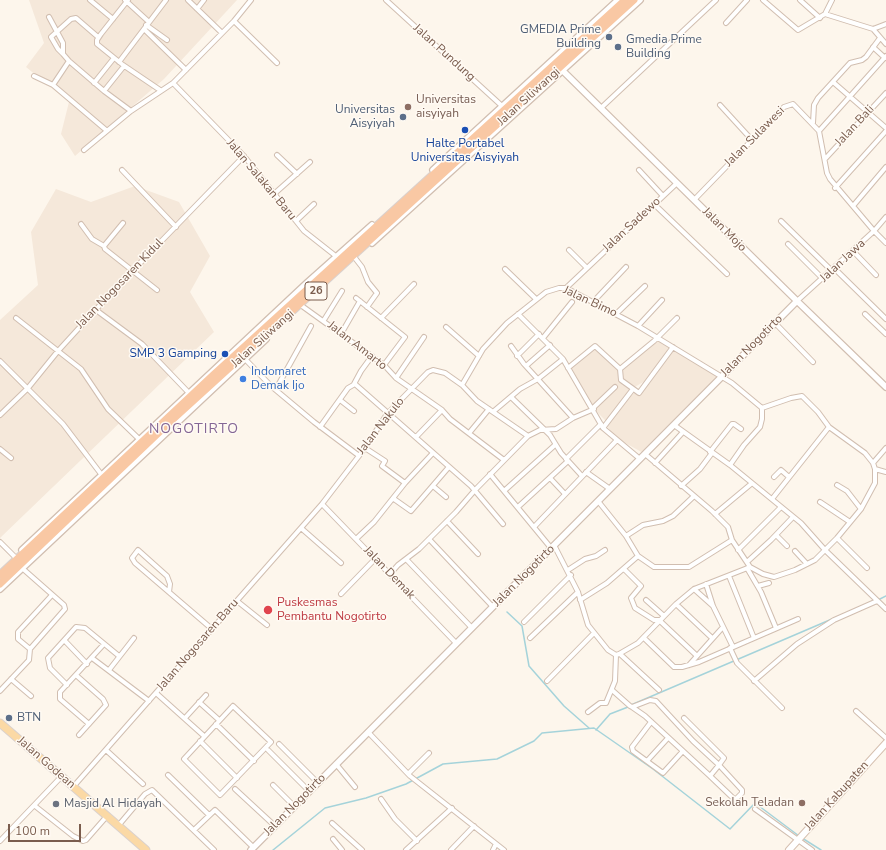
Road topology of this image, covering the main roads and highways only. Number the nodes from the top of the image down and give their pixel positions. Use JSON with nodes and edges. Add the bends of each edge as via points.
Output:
{"nodes":[{"id":1,"x":625,"y":0,"type":"edge"},
{"id":2,"x":634,"y":0,"type":"edge"},
{"id":3,"x":215,"y":377,"type":"junction"},
{"id":4,"x":167,"y":422,"type":"junction"},
{"id":5,"x":0,"y":575,"type":"edge"},
{"id":6,"x":0,"y":584,"type":"edge"},
{"id":7,"x":0,"y":723,"type":"edge"},
{"id":8,"x":886,"y":743,"type":"edge"},
{"id":9,"x":146,"y":850,"type":"edge"},
{"id":10,"x":789,"y":850,"type":"edge"}],
"edges":[{"from":1,"to":3,"type":"highway","name":"Jalan Siliwangi","number":"26","via":[[309,284]]},
{"from":2,"to":3,"type":"highway","name":"Jalan Siliwangi","number":"26","via":[[530,97]]},
{"from":3,"to":4,"type":"highway","name":"Jalan Siliwangi","number":"26"},
{"from":4,"to":5,"type":"highway","name":"Jalan Siliwangi","number":"26"},
{"from":4,"to":6,"type":"highway","name":"Jalan Siliwangi","number":"26"},
{"from":7,"to":9,"type":"main road","name":"Jalan Godean"},
{"from":8,"to":10,"type":"main road","name":"Jalan Kabupaten"}]}
